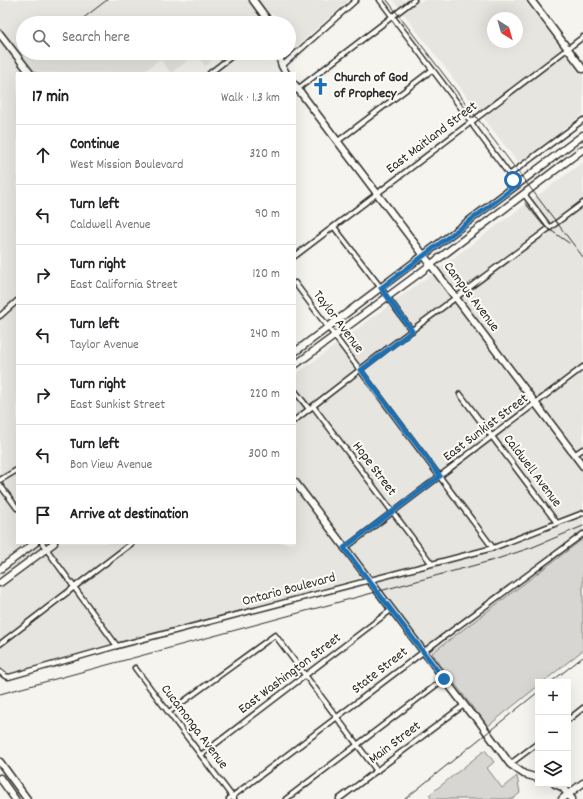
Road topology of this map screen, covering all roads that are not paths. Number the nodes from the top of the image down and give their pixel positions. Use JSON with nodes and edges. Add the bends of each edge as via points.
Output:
{"nodes":[{"id":1,"x":253,"y":0,"type":"edge"},
{"id":2,"x":356,"y":0,"type":"edge"},
{"id":3,"x":380,"y":0,"type":"edge"},
{"id":4,"x":414,"y":0,"type":"edge"},
{"id":5,"x":531,"y":0,"type":"edge"},
{"id":6,"x":265,"y":16,"type":"edge"},
{"id":7,"x":392,"y":17,"type":"junction"},
{"id":8,"x":0,"y":34,"type":"edge"},
{"id":9,"x":583,"y":37,"type":"edge"},
{"id":10,"x":568,"y":49,"type":"junction"},
{"id":11,"x":296,"y":54,"type":"edge"},
{"id":12,"x":16,"y":55,"type":"edge"},
{"id":13,"x":20,"y":60,"type":"edge"},
{"id":14,"x":227,"y":60,"type":"edge"},
{"id":15,"x":280,"y":60,"type":"edge"},
{"id":16,"x":289,"y":60,"type":"edge"},
{"id":17,"x":282,"y":66,"type":"junction"},
{"id":18,"x":583,"y":69,"type":"edge"},
{"id":19,"x":432,"y":70,"type":"junction"},
{"id":20,"x":29,"y":72,"type":"edge"},
{"id":21,"x":211,"y":72,"type":"edge"},
{"id":22,"x":285,"y":72,"type":"edge"},
{"id":23,"x":296,"y":88,"type":"edge"},
{"id":24,"x":583,"y":120,"type":"edge"},
{"id":25,"x":471,"y":122,"type":"junction"},
{"id":26,"x":583,"y":135,"type":"edge"},
{"id":27,"x":338,"y":141,"type":"junction"},
{"id":28,"x":583,"y":149,"type":"edge"},
{"id":29,"x":509,"y":176,"type":"junction"},
{"id":30,"x":517,"y":185,"type":"junction"},
{"id":31,"x":378,"y":194,"type":"junction"},
{"id":32,"x":524,"y":194,"type":"junction"},
{"id":33,"x":583,"y":203,"type":"edge"},
{"id":34,"x":334,"y":227,"type":"junction"},
{"id":35,"x":550,"y":228,"type":"junction"},
{"id":36,"x":424,"y":254,"type":"junction"},
{"id":37,"x":296,"y":255,"type":"edge"},
{"id":38,"x":431,"y":264,"type":"junction"},
{"id":39,"x":296,"y":284,"type":"edge"},
{"id":40,"x":381,"y":288,"type":"junction"},
{"id":41,"x":387,"y":297,"type":"junction"},
{"id":42,"x":456,"y":297,"type":"junction"},
{"id":43,"x":16,"y":302,"type":"edge"},
{"id":44,"x":0,"y":316,"type":"edge"},
{"id":45,"x":328,"y":328,"type":"junction"},
{"id":46,"x":412,"y":331,"type":"junction"},
{"id":47,"x":335,"y":336,"type":"junction"},
{"id":48,"x":296,"y":351,"type":"edge"},
{"id":49,"x":296,"y":364,"type":"edge"},
{"id":50,"x":583,"y":368,"type":"edge"},
{"id":51,"x":361,"y":370,"type":"junction"},
{"id":52,"x":296,"y":392,"type":"edge"},
{"id":53,"x":460,"y":394,"type":"dead end"},
{"id":54,"x":535,"y":404,"type":"junction"},
{"id":55,"x":311,"y":408,"type":"junction"},
{"id":56,"x":296,"y":419,"type":"edge"},
{"id":57,"x":492,"y":437,"type":"junction"},
{"id":58,"x":583,"y":449,"type":"edge"},
{"id":59,"x":574,"y":455,"type":"junction"},
{"id":60,"x":583,"y":466,"type":"edge"},
{"id":61,"x":16,"y":471,"type":"edge"},
{"id":62,"x":440,"y":476,"type":"junction"},
{"id":63,"x":0,"y":480,"type":"edge"},
{"id":64,"x":296,"y":483,"type":"edge"},
{"id":65,"x":0,"y":485,"type":"edge"},
{"id":66,"x":16,"y":507,"type":"edge"},
{"id":67,"x":392,"y":512,"type":"junction"},
{"id":68,"x":583,"y":513,"type":"edge"},
{"id":69,"x":557,"y":523,"type":"junction"},
{"id":70,"x":583,"y":534,"type":"edge"},
{"id":71,"x":34,"y":544,"type":"edge"},
{"id":72,"x":43,"y":544,"type":"edge"},
{"id":73,"x":53,"y":544,"type":"edge"},
{"id":74,"x":131,"y":544,"type":"edge"},
{"id":75,"x":344,"y":548,"type":"junction"},
{"id":76,"x":493,"y":548,"type":"junction"},
{"id":77,"x":46,"y":549,"type":"junction"},
{"id":78,"x":431,"y":564,"type":"junction"},
{"id":79,"x":0,"y":569,"type":"edge"},
{"id":80,"x":369,"y":580,"type":"junction"},
{"id":81,"x":0,"y":583,"type":"edge"},
{"id":82,"x":74,"y":587,"type":"junction"},
{"id":83,"x":391,"y":610,"type":"junction"},
{"id":84,"x":0,"y":644,"type":"edge"},
{"id":85,"x":117,"y":646,"type":"junction"},
{"id":86,"x":423,"y":652,"type":"junction"},
{"id":87,"x":135,"y":668,"type":"dead end"},
{"id":88,"x":0,"y":672,"type":"edge"},
{"id":89,"x":305,"y":676,"type":"junction"},
{"id":90,"x":444,"y":679,"type":"junction"},
{"id":91,"x":464,"y":705,"type":"junction"},
{"id":92,"x":583,"y":708,"type":"edge"},
{"id":93,"x":169,"y":712,"type":"junction"},
{"id":94,"x":337,"y":718,"type":"junction"},
{"id":95,"x":571,"y":718,"type":"edge"},
{"id":96,"x":357,"y":744,"type":"junction"},
{"id":97,"x":535,"y":745,"type":"edge"},
{"id":98,"x":201,"y":755,"type":"junction"},
{"id":99,"x":0,"y":762,"type":"edge"},
{"id":100,"x":510,"y":764,"type":"junction"},
{"id":101,"x":377,"y":771,"type":"junction"},
{"id":102,"x":535,"y":777,"type":"edge"},
{"id":103,"x":0,"y":778,"type":"edge"},
{"id":104,"x":583,"y":784,"type":"edge"},
{"id":105,"x":562,"y":787,"type":"edge"},
{"id":106,"x":570,"y":797,"type":"edge"},
{"id":107,"x":232,"y":798,"type":"edge"},
{"id":108,"x":15,"y":799,"type":"edge"},
{"id":109,"x":27,"y":799,"type":"edge"},
{"id":110,"x":286,"y":799,"type":"edge"},
{"id":111,"x":339,"y":799,"type":"edge"},
{"id":112,"x":562,"y":799,"type":"edge"}],
"edges":[{"from":1,"to":6,"type":"street"},
{"from":2,"to":11,"type":"street"},
{"from":3,"to":7,"type":"street"},
{"from":4,"to":7,"type":"street"},
{"from":5,"to":10,"type":"street"},
{"from":7,"to":19,"type":"street"},
{"from":7,"to":23,"type":"street"},
{"from":8,"to":12,"type":"street"},
{"from":9,"to":10,"type":"street","name":"East Maitland Street"},
{"from":10,"to":18,"type":"street"},
{"from":10,"to":25,"type":"street","name":"East Maitland Street"},
{"from":13,"to":20,"type":"street"},
{"from":14,"to":21,"type":"street"},
{"from":15,"to":17,"type":"street"},
{"from":16,"to":17,"type":"street"},
{"from":17,"to":22,"type":"street"},
{"from":19,"to":25,"type":"street"},
{"from":19,"to":27,"type":"street"},
{"from":23,"to":27,"type":"street","name":"Campus Avenue"},
{"from":24,"to":29,"type":"street"},
{"from":25,"to":29,"type":"street"},
{"from":25,"to":31,"type":"street","name":"East Maitland Street"},
{"from":26,"to":30,"type":"street"},
{"from":27,"to":31,"type":"street","name":"Campus Avenue"},
{"from":28,"to":32,"type":"street"},
{"from":29,"to":30,"type":"street"},
{"from":30,"to":36,"type":"street"},
{"from":31,"to":34,"type":"street","name":"East Maitland Street"},
{"from":31,"to":36,"type":"street","name":"Campus Avenue"},
{"from":32,"to":35,"type":"street"},
{"from":32,"to":38,"type":"street"},
{"from":33,"to":35,"type":"street"},
{"from":34,"to":37,"type":"street","name":"East Maitland Street"},
{"from":34,"to":40,"type":"street"},
{"from":35,"to":42,"type":"street"},
{"from":36,"to":38,"type":"street","name":"Campus Avenue"},
{"from":36,"to":40,"type":"street"},
{"from":38,"to":41,"type":"street"},
{"from":38,"to":42,"type":"street","name":"Campus Avenue"},
{"from":39,"to":45,"type":"street","name":"Taylor Avenue"},
{"from":40,"to":41,"type":"street"},
{"from":40,"to":45,"type":"street"},
{"from":41,"to":46,"type":"street"},
{"from":41,"to":47,"type":"street"},
{"from":42,"to":46,"type":"street"},
{"from":42,"to":54,"type":"street","name":"Campus Avenue"},
{"from":43,"to":44,"type":"street"},
{"from":45,"to":47,"type":"street","name":"Taylor Avenue"},
{"from":45,"to":48,"type":"street"},
{"from":46,"to":51,"type":"street"},
{"from":47,"to":49,"type":"street"},
{"from":47,"to":51,"type":"street","name":"Taylor Avenue"},
{"from":50,"to":54,"type":"street","name":"East Sunkist Street"},
{"from":51,"to":55,"type":"street"},
{"from":51,"to":62,"type":"street","name":"Taylor Avenue"},
{"from":52,"to":55,"type":"street","name":"Hope Street"},
{"from":53,"to":57,"type":"street","name":"Caldwell Avenue"},
{"from":54,"to":57,"type":"street","name":"East Sunkist Street"},
{"from":54,"to":59,"type":"street","name":"Campus Avenue"},
{"from":55,"to":56,"type":"street"},
{"from":55,"to":67,"type":"street","name":"Hope Street"},
{"from":57,"to":62,"type":"street","name":"East Sunkist Street"},
{"from":57,"to":69,"type":"street","name":"Caldwell Avenue"},
{"from":58,"to":59,"type":"street"},
{"from":59,"to":60,"type":"street","name":"Campus Avenue"},
{"from":61,"to":63,"type":"street"},
{"from":62,"to":67,"type":"street","name":"East Sunkist Street"},
{"from":62,"to":76,"type":"street","name":"Taylor Avenue"},
{"from":64,"to":75,"type":"street"},
{"from":65,"to":66,"type":"street"},
{"from":67,"to":75,"type":"street","name":"East Sunkist Street"},
{"from":67,"to":78,"type":"street","name":"Hope Street"},
{"from":68,"to":69,"type":"street","name":"Ontario Boulevard"},
{"from":69,"to":76,"type":"street","name":"Ontario Boulevard"},
{"from":70,"to":86,"type":"street","name":"State Street"},
{"from":71,"to":79,"type":"street"},
{"from":72,"to":77,"type":"street"},
{"from":73,"to":77,"type":"street"},
{"from":74,"to":82,"type":"street"},
{"from":75,"to":80,"type":"street"},
{"from":76,"to":78,"type":"street","name":"Ontario Boulevard"},
{"from":77,"to":81,"type":"street"},
{"from":77,"to":82,"type":"street"},
{"from":78,"to":80,"type":"street","name":"Ontario Boulevard"},
{"from":80,"to":83,"type":"street"},
{"from":80,"to":85,"type":"street","name":"Ontario Boulevard"},
{"from":82,"to":84,"type":"street"},
{"from":82,"to":85,"type":"street"},
{"from":83,"to":86,"type":"street"},
{"from":83,"to":89,"type":"street","name":"East Washington Street"},
{"from":85,"to":88,"type":"street","name":"Ontario Boulevard","via":[[8,677]]},
{"from":86,"to":90,"type":"street"},
{"from":86,"to":94,"type":"street","name":"State Street"},
{"from":87,"to":93,"type":"street","name":"Cucamonga Avenue"},
{"from":89,"to":93,"type":"street","via":[[275,634]]},
{"from":89,"to":94,"type":"street"},
{"from":89,"to":98,"type":"street","name":"East Washington Street"},
{"from":90,"to":91,"type":"street"},
{"from":90,"to":96,"type":"street"},
{"from":91,"to":100,"type":"street","via":[[480,722]]},
{"from":91,"to":101,"type":"street","name":"Main Street"},
{"from":92,"to":95,"type":"street"},
{"from":93,"to":98,"type":"street","name":"Cucamonga Avenue"},
{"from":94,"to":96,"type":"street"},
{"from":94,"to":107,"type":"street","name":"State Street"},
{"from":96,"to":101,"type":"street"},
{"from":96,"to":110,"type":"street"},
{"from":97,"to":100,"type":"street"},
{"from":98,"to":107,"type":"street","name":"Cucamonga Avenue"},
{"from":99,"to":109,"type":"street"},
{"from":100,"to":102,"type":"street","via":[[524,774]]},
{"from":101,"to":111,"type":"street","name":"Main Street"},
{"from":103,"to":108,"type":"street"},
{"from":104,"to":106,"type":"street"},
{"from":105,"to":106,"type":"street"},
{"from":106,"to":112,"type":"street"}]}
